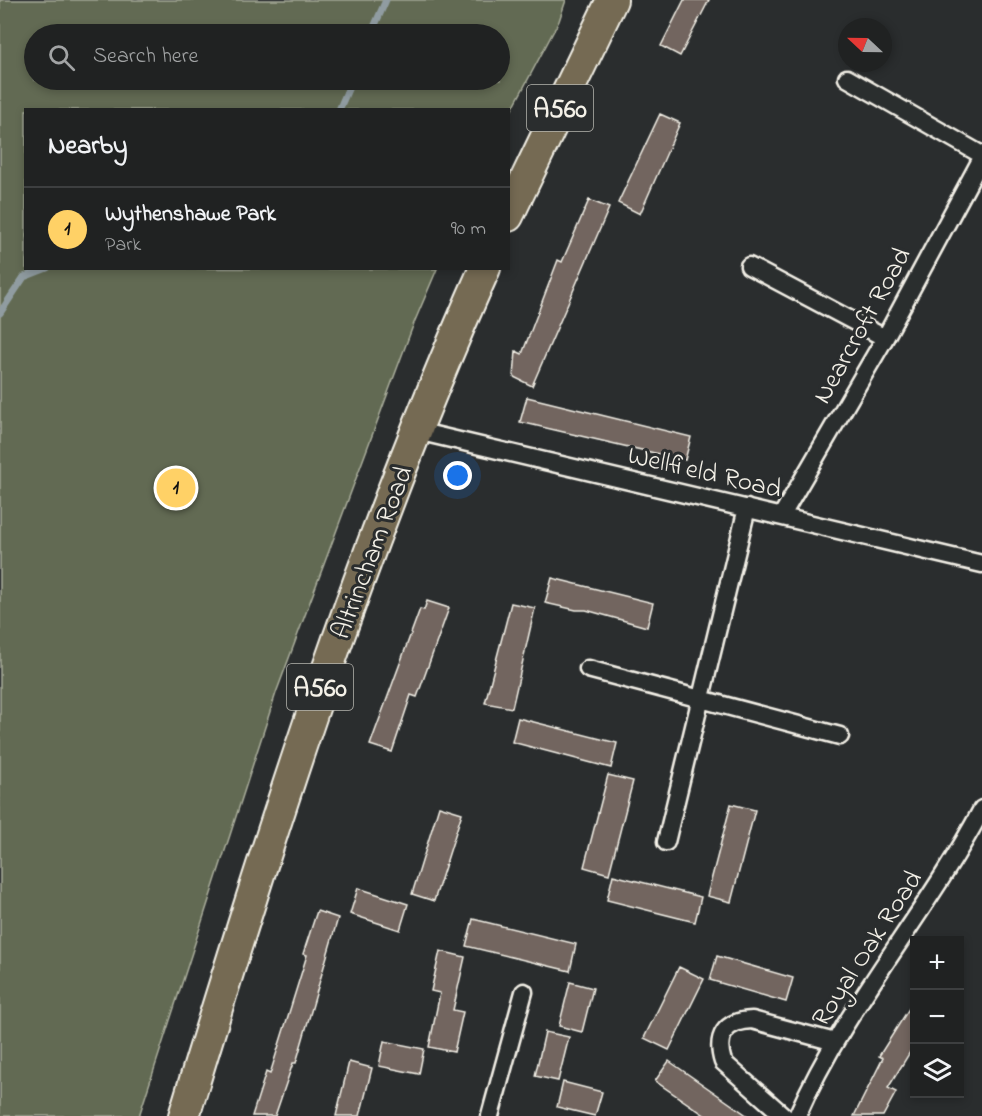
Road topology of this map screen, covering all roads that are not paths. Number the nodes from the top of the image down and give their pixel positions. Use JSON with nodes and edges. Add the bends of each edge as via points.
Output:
{"nodes":[{"id":1,"x":612,"y":0,"type":"edge"},
{"id":2,"x":847,"y":78,"type":"dead end"},
{"id":3,"x":982,"y":156,"type":"edge"},
{"id":4,"x":510,"y":212,"type":"edge"},
{"id":5,"x":749,"y":266,"type":"dead end"},
{"id":6,"x":483,"y":270,"type":"edge"},
{"id":7,"x":885,"y":339,"type":"junction"},
{"id":8,"x":417,"y":431,"type":"junction"},
{"id":9,"x":747,"y":507,"type":"junction"},
{"id":10,"x":782,"y":515,"type":"junction"},
{"id":11,"x":982,"y":564,"type":"edge"},
{"id":12,"x":588,"y":669,"type":"dead end"},
{"id":13,"x":702,"y":700,"type":"junction"},
{"id":14,"x":840,"y":736,"type":"dead end"},
{"id":15,"x":980,"y":819,"type":"edge"},
{"id":16,"x":666,"y":842,"type":"dead end"},
{"id":17,"x":524,"y":992,"type":"dead end"},
{"id":18,"x":835,"y":1042,"type":"junction"},
{"id":19,"x":184,"y":1116,"type":"edge"},
{"id":20,"x":490,"y":1116,"type":"edge"},
{"id":21,"x":784,"y":1116,"type":"edge"},
{"id":22,"x":797,"y":1116,"type":"edge"}],
"edges":[{"from":1,"to":4,"type":"highway","number":"A560"},
{"from":2,"to":3,"type":"street"},
{"from":3,"to":7,"type":"street","name":"Nearcroft Road"},
{"from":5,"to":7,"type":"street"},
{"from":6,"to":8,"type":"highway","name":"Altrincham Road","number":"A560"},
{"from":7,"to":10,"type":"street","name":"Nearcroft Road"},
{"from":8,"to":9,"type":"street","name":"Wellfield Road"},
{"from":8,"to":19,"type":"highway","name":"Altrincham Road","number":"A560","via":[[303,737]]},
{"from":9,"to":10,"type":"street","name":"Wellfield Road"},
{"from":9,"to":13,"type":"street"},
{"from":10,"to":11,"type":"street","name":"Wellfield Road"},
{"from":12,"to":13,"type":"street"},
{"from":13,"to":14,"type":"street"},
{"from":13,"to":16,"type":"street"},
{"from":15,"to":18,"type":"street","name":"Royal Oak Road"},
{"from":17,"to":20,"type":"street"},
{"from":18,"to":21,"type":"street","via":[[752,1020],[738,1020],[727,1026],[721,1038],[723,1062]]},
{"from":18,"to":22,"type":"street","name":"Royal Oak Road"}]}
